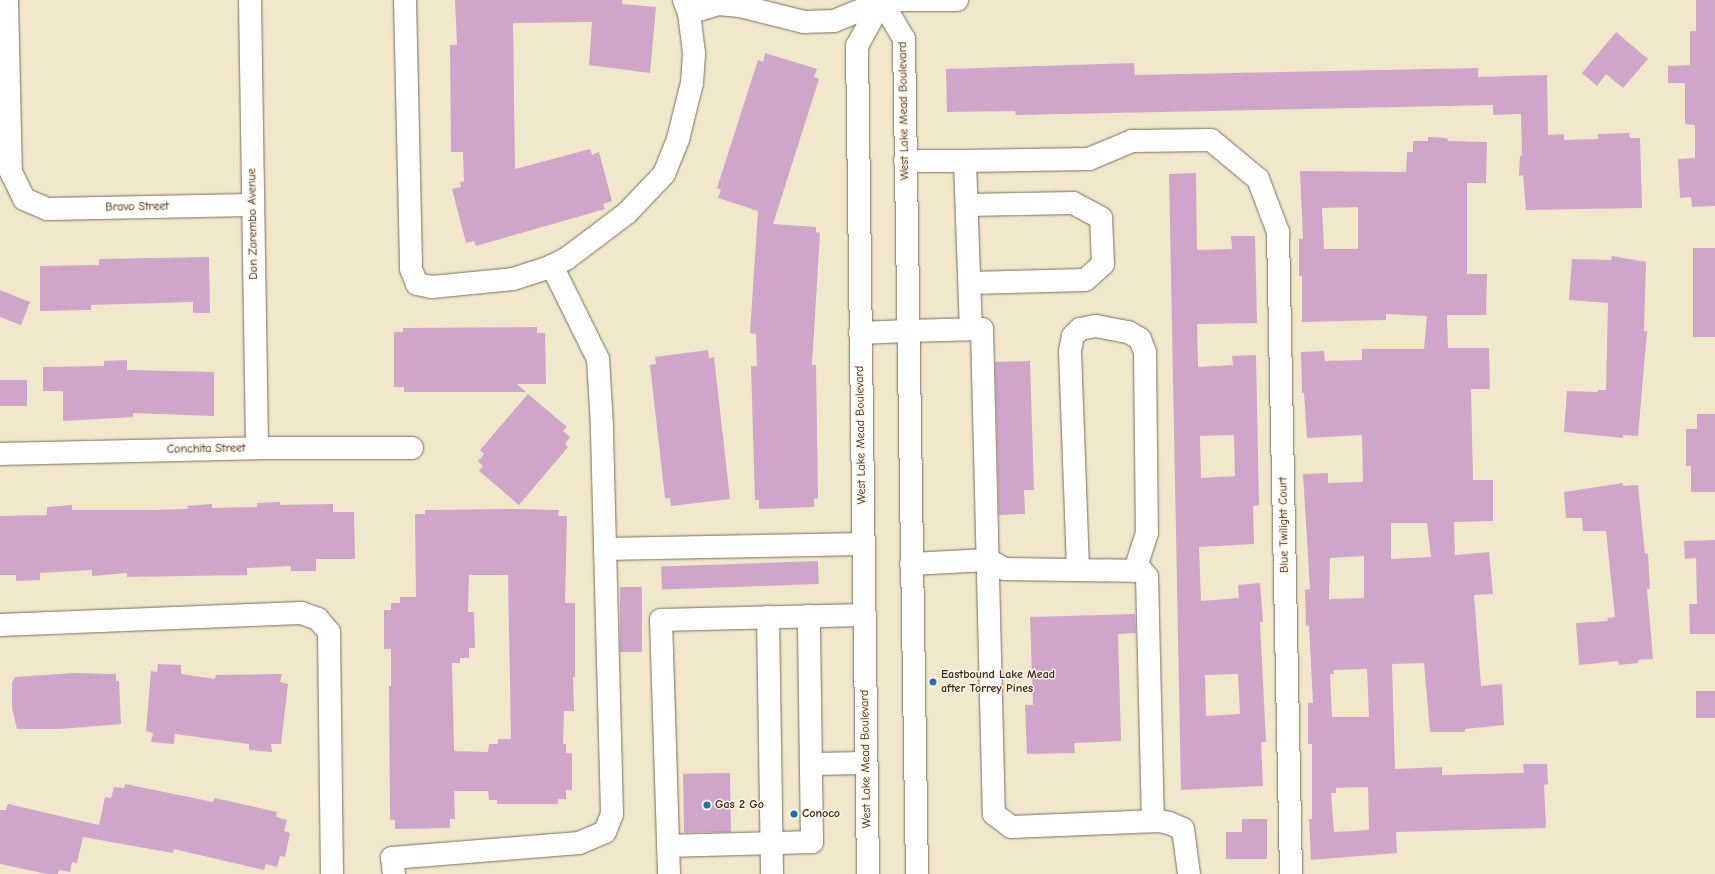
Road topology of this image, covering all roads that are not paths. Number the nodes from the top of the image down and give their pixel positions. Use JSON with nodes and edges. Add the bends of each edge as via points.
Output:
{"nodes":[{"id":1,"x":8,"y":0,"type":"edge"},
{"id":2,"x":250,"y":0,"type":"edge"},
{"id":3,"x":405,"y":0,"type":"edge"},
{"id":4,"x":957,"y":0,"type":"edge"},
{"id":5,"x":877,"y":1,"type":"edge"},
{"id":6,"x":686,"y":7,"type":"edge"},
{"id":7,"x":782,"y":9,"type":"edge"},
{"id":8,"x":905,"y":161,"type":"junction"},
{"id":9,"x":966,"y":161,"type":"junction"},
{"id":10,"x":253,"y":205,"type":"junction"},
{"id":11,"x":967,"y":205,"type":"junction"},
{"id":12,"x":552,"y":266,"type":"junction"},
{"id":13,"x":970,"y":283,"type":"junction"},
{"id":14,"x":971,"y":329,"type":"junction"},
{"id":15,"x":907,"y":331,"type":"junction"},
{"id":16,"x":860,"y":333,"type":"junction"},
{"id":17,"x":257,"y":448,"type":"junction"},
{"id":18,"x":412,"y":448,"type":"dead end"},
{"id":19,"x":0,"y":454,"type":"edge"},
{"id":20,"x":862,"y":544,"type":"junction"},
{"id":21,"x":605,"y":549,"type":"junction"},
{"id":22,"x":988,"y":560,"type":"junction"},
{"id":23,"x":911,"y":564,"type":"junction"},
{"id":24,"x":1078,"y":569,"type":"junction"},
{"id":25,"x":1135,"y":569,"type":"junction"},
{"id":26,"x":864,"y":615,"type":"junction"},
{"id":27,"x":809,"y":616,"type":"junction"},
{"id":28,"x":768,"y":617,"type":"junction"},
{"id":29,"x":0,"y":625,"type":"edge"},
{"id":30,"x":866,"y":763,"type":"junction"},
{"id":31,"x":811,"y":764,"type":"junction"},
{"id":32,"x":1153,"y":821,"type":"junction"},
{"id":33,"x":771,"y":844,"type":"junction"},
{"id":34,"x":668,"y":846,"type":"junction"},
{"id":35,"x":332,"y":874,"type":"edge"},
{"id":36,"x":394,"y":874,"type":"edge"},
{"id":37,"x":669,"y":874,"type":"edge"},
{"id":38,"x":772,"y":874,"type":"edge"},
{"id":39,"x":868,"y":874,"type":"edge"},
{"id":40,"x":917,"y":874,"type":"edge"},
{"id":41,"x":1189,"y":874,"type":"edge"},
{"id":42,"x":1291,"y":874,"type":"edge"}],
"edges":[{"from":1,"to":10,"type":"street","name":"Bravo Street","via":[[11,172],[24,199],[47,209]]},
{"from":2,"to":10,"type":"street","name":"Don Zarembo Avenue"},
{"from":3,"to":12,"type":"street","via":[[411,269],[417,284],[432,288],[513,279]]},
{"from":4,"to":5,"type":"street"},
{"from":5,"to":7,"type":"street","via":[[834,21],[804,22]]},
{"from":5,"to":8,"type":"street","name":"West Lake Mead Boulevard","via":[[904,39]]},
{"from":5,"to":16,"type":"street","name":"West Lake Mead Boulevard","via":[[857,46]]},
{"from":6,"to":7,"type":"street","via":[[718,4]]},
{"from":6,"to":12,"type":"street","via":[[694,53],[692,84],[678,139],[664,174],[627,213],[566,259]]},
{"from":8,"to":9,"type":"street"},
{"from":8,"to":15,"type":"street","name":"West Lake Mead Boulevard"},
{"from":9,"to":11,"type":"street"},
{"from":9,"to":42,"type":"street","name":"Blue Twilight Court","via":[[1089,159],[1132,141],[1211,140],[1258,179],[1278,232]]},
{"from":10,"to":17,"type":"street","name":"Don Zarembo Avenue"},
{"from":11,"to":13,"type":"street"},
{"from":11,"to":13,"type":"street","via":[[1073,203],[1101,218],[1103,264],[1085,280]]},
{"from":12,"to":21,"type":"street","via":[[598,359]]},
{"from":13,"to":14,"type":"street"},
{"from":14,"to":15,"type":"street"},
{"from":14,"to":22,"type":"street","via":[[982,329]]},
{"from":15,"to":16,"type":"street"},
{"from":15,"to":23,"type":"street","name":"West Lake Mead Boulevard"},
{"from":16,"to":20,"type":"street","name":"West Lake Mead Boulevard"},
{"from":17,"to":18,"type":"street","name":"Conchita Street"},
{"from":17,"to":19,"type":"street","name":"Conchita Street"},
{"from":20,"to":21,"type":"street"},
{"from":20,"to":26,"type":"street","name":"West Lake Mead Boulevard"},
{"from":21,"to":36,"type":"street","via":[[612,814],[605,832],[579,842],[392,858]]},
{"from":22,"to":23,"type":"street"},
{"from":22,"to":24,"type":"street","via":[[1005,569]]},
{"from":22,"to":32,"type":"street","via":[[994,814],[1011,827]]},
{"from":23,"to":40,"type":"street","name":"West Lake Mead Boulevard"},
{"from":24,"to":25,"type":"street"},
{"from":24,"to":25,"type":"street","via":[[1070,351],[1073,336],[1080,329],[1096,326],[1119,330],[1140,339],[1145,352],[1147,533]]},
{"from":25,"to":32,"type":"street","via":[[1142,571],[1147,577]]},
{"from":26,"to":27,"type":"street"},
{"from":26,"to":30,"type":"street","name":"West Lake Mead Boulevard"},
{"from":27,"to":28,"type":"street"},
{"from":27,"to":31,"type":"street"},
{"from":28,"to":33,"type":"street"},
{"from":28,"to":34,"type":"street","via":[[661,620]]},
{"from":29,"to":35,"type":"street","via":[[301,613],[318,619],[329,632]]},
{"from":30,"to":31,"type":"street"},
{"from":30,"to":39,"type":"street","name":"West Lake Mead Boulevard"},
{"from":31,"to":33,"type":"street","via":[[812,842]]},
{"from":32,"to":41,"type":"street","via":[[1169,823],[1183,829]]},
{"from":33,"to":34,"type":"street"},
{"from":33,"to":38,"type":"street"},
{"from":34,"to":37,"type":"street"}]}
